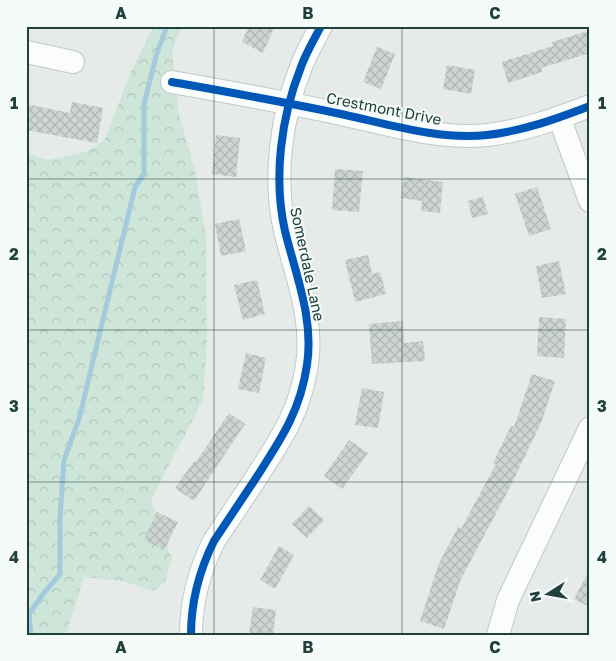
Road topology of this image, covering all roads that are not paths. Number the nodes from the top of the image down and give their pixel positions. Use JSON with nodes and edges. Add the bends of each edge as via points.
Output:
{"nodes":[{"id":1,"x":321,"y":26,"type":"edge"},
{"id":2,"x":26,"y":52,"type":"edge"},
{"id":3,"x":74,"y":62,"type":"dead end"},
{"id":4,"x":172,"y":82,"type":"dead end"},
{"id":5,"x":290,"y":103,"type":"junction"},
{"id":6,"x":590,"y":106,"type":"edge"},
{"id":7,"x":559,"y":118,"type":"junction"},
{"id":8,"x":590,"y":201,"type":"edge"},
{"id":9,"x":590,"y":428,"type":"edge"},
{"id":10,"x":191,"y":635,"type":"edge"},
{"id":11,"x":498,"y":635,"type":"edge"}],
"edges":[{"from":1,"to":5,"type":"street","name":"Somerdale Lane","via":[[302,65]]},
{"from":2,"to":3,"type":"street"},
{"from":4,"to":5,"type":"street","name":"Crestmont Drive"},
{"from":5,"to":7,"type":"street","name":"Crestmont Drive","via":[[453,135],[519,130]]},
{"from":5,"to":10,"type":"street","name":"Somerdale Lane","via":[[280,187],[285,231],[308,319],[307,364],[302,393],[284,434],[208,553],[196,585]]},
{"from":6,"to":7,"type":"street","name":"Crestmont Drive"},
{"from":7,"to":8,"type":"street"},
{"from":9,"to":11,"type":"street","via":[[508,600]]}]}
